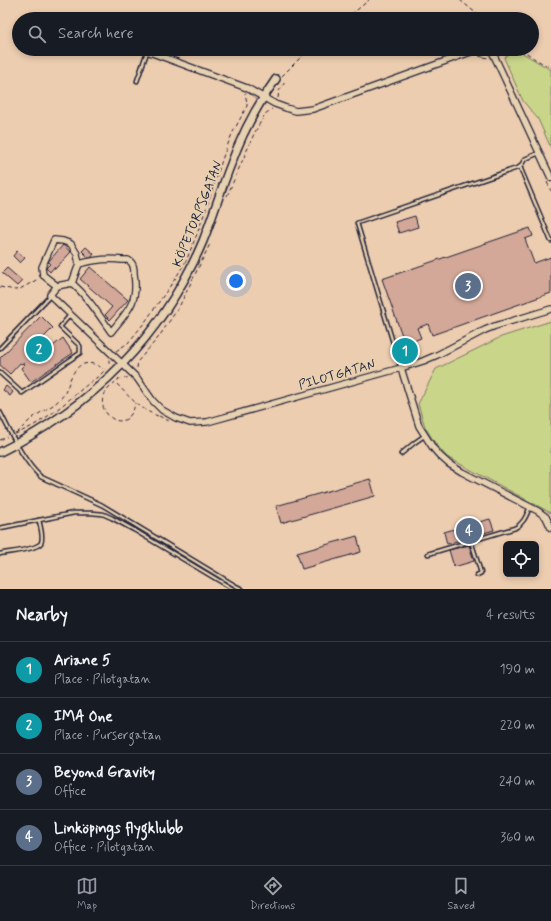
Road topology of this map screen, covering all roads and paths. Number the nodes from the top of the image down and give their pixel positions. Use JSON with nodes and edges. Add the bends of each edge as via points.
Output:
{"nodes":[{"id":1,"x":369,"y":0,"type":"edge"},
{"id":2,"x":460,"y":0,"type":"edge"},
{"id":3,"x":354,"y":12,"type":"edge"},
{"id":4,"x":475,"y":12,"type":"edge"},
{"id":5,"x":146,"y":56,"type":"edge"},
{"id":6,"x":158,"y":56,"type":"edge"},
{"id":7,"x":302,"y":56,"type":"edge"},
{"id":8,"x":460,"y":56,"type":"edge"},
{"id":9,"x":494,"y":56,"type":"edge"},
{"id":10,"x":531,"y":56,"type":"edge"},
{"id":11,"x":551,"y":68,"type":"edge"},
{"id":12,"x":276,"y":79,"type":"joint"},
{"id":13,"x":138,"y":81,"type":"dead end"},
{"id":14,"x":247,"y":88,"type":"junction"},
{"id":15,"x":264,"y":97,"type":"junction"},
{"id":16,"x":539,"y":153,"type":"junction"},
{"id":17,"x":520,"y":167,"type":"junction"},
{"id":18,"x":551,"y":178,"type":"edge"},
{"id":19,"x":551,"y":241,"type":"edge"},
{"id":20,"x":79,"y":264,"type":"junction"},
{"id":21,"x":43,"y":275,"type":"junction"},
{"id":22,"x":72,"y":283,"type":"junction"},
{"id":23,"x":57,"y":286,"type":"junction"},
{"id":24,"x":0,"y":287,"type":"edge"},
{"id":25,"x":50,"y":295,"type":"junction"},
{"id":26,"x":551,"y":309,"type":"edge"},
{"id":27,"x":70,"y":314,"type":"junction"},
{"id":28,"x":0,"y":348,"type":"edge"},
{"id":29,"x":113,"y":355,"type":"junction"},
{"id":30,"x":122,"y":364,"type":"junction"},
{"id":31,"x":401,"y":368,"type":"junction"},
{"id":32,"x":103,"y":369,"type":"dead end"},
{"id":33,"x":0,"y":373,"type":"edge"},
{"id":34,"x":132,"y":373,"type":"junction"},
{"id":35,"x":117,"y":384,"type":"dead end"},
{"id":36,"x":135,"y":403,"type":"junction"},
{"id":37,"x":0,"y":412,"type":"edge"},
{"id":38,"x":160,"y":417,"type":"dead end"},
{"id":39,"x":16,"y":433,"type":"junction"},
{"id":40,"x":12,"y":435,"type":"junction"},
{"id":41,"x":424,"y":436,"type":"junction"},
{"id":42,"x":0,"y":440,"type":"edge"},
{"id":43,"x":17,"y":444,"type":"junction"},
{"id":44,"x":0,"y":452,"type":"edge"},
{"id":45,"x":401,"y":454,"type":"dead end"},
{"id":46,"x":530,"y":507,"type":"junction"},
{"id":47,"x":39,"y":520,"type":"junction"},
{"id":48,"x":0,"y":528,"type":"edge"},
{"id":49,"x":551,"y":528,"type":"edge"},
{"id":50,"x":471,"y":541,"type":"junction"},
{"id":51,"x":0,"y":554,"type":"edge"},
{"id":52,"x":428,"y":554,"type":"dead end"},
{"id":53,"x":477,"y":575,"type":"dead end"},
{"id":54,"x":232,"y":589,"type":"edge"},
{"id":55,"x":242,"y":589,"type":"edge"}],
"edges":[{"from":1,"to":3,"type":"path"},
{"from":2,"to":4,"type":"path"},
{"from":5,"to":13,"type":"lane"},
{"from":6,"to":14,"type":"street"},
{"from":7,"to":12,"type":"path","via":[[281,78]]},
{"from":8,"to":15,"type":"street","via":[[313,109],[296,111],[279,106]]},
{"from":9,"to":16,"type":"street"},
{"from":10,"to":11,"type":"path"},
{"from":12,"to":15,"type":"street","name":"KÖPETORPSGATAN"},
{"from":14,"to":15,"type":"street"},
{"from":14,"to":29,"type":"path","via":[[247,106],[224,154],[186,261],[145,322],[128,343]]},
{"from":15,"to":30,"type":"street","name":"KÖPETORPSGATAN","via":[[236,151],[203,240],[184,281],[162,317]]},
{"from":16,"to":17,"type":"lane","via":[[525,159]]},
{"from":16,"to":18,"type":"street"},
{"from":17,"to":19,"type":"lane"},
{"from":17,"to":31,"type":"lane","via":[[357,224]]},
{"from":20,"to":21,"type":"street","via":[[71,244],[54,240],[42,267]]},
{"from":20,"to":22,"type":"street"},
{"from":20,"to":22,"type":"street","via":[[98,259],[129,260],[133,264],[136,284],[133,303],[111,332],[88,299]]},
{"from":21,"to":23,"type":"street"},
{"from":21,"to":24,"type":"path","via":[[20,289]]},
{"from":22,"to":23,"type":"street"},
{"from":23,"to":25,"type":"street"},
{"from":25,"to":27,"type":"street","name":"PILOTGATAN"},
{"from":25,"to":28,"type":"lane"},
{"from":26,"to":31,"type":"street","name":"PILOTGATAN","via":[[495,326],[438,355]]},
{"from":27,"to":29,"type":"street","name":"PILOTGATAN"},
{"from":27,"to":33,"type":"lane","via":[[60,327],[80,346],[80,353],[22,392]]},
{"from":29,"to":30,"type":"street","name":"PILOTGATAN"},
{"from":29,"to":39,"type":"path","via":[[109,359],[109,366],[99,376],[47,416]]},
{"from":30,"to":34,"type":"street","name":"PILOTGATAN"},
{"from":30,"to":43,"type":"street","name":"KÖPETORPSGATAN","via":[[74,407]]},
{"from":31,"to":34,"type":"street","name":"PILOTGATAN","via":[[198,423],[182,421],[162,410]]},
{"from":31,"to":41,"type":"street"},
{"from":32,"to":39,"type":"path","via":[[91,363],[81,365],[71,377],[63,397],[32,418]]},
{"from":34,"to":36,"type":"path","via":[[127,378],[120,378],[107,390],[103,402],[107,415],[118,421],[129,418]]},
{"from":35,"to":36,"type":"path"},
{"from":36,"to":38,"type":"path"},
{"from":37,"to":40,"type":"lane"},
{"from":39,"to":40,"type":"path"},
{"from":40,"to":42,"type":"path"},
{"from":40,"to":43,"type":"lane"},
{"from":41,"to":45,"type":"lane"},
{"from":41,"to":46,"type":"street","via":[[432,448],[449,464]]},
{"from":43,"to":44,"type":"street","name":"KÖPETORPSGATAN"},
{"from":43,"to":55,"type":"lane","via":[[33,470],[46,481],[102,506]]},
{"from":46,"to":49,"type":"street","via":[[546,517]]},
{"from":46,"to":50,"type":"lane","via":[[520,526]]},
{"from":47,"to":48,"type":"lane"},
{"from":47,"to":51,"type":"lane","via":[[42,539],[38,546]]},
{"from":47,"to":54,"type":"lane","via":[[74,513],[103,514]]},
{"from":50,"to":52,"type":"lane"},
{"from":50,"to":53,"type":"lane","via":[[481,573]]}]}
